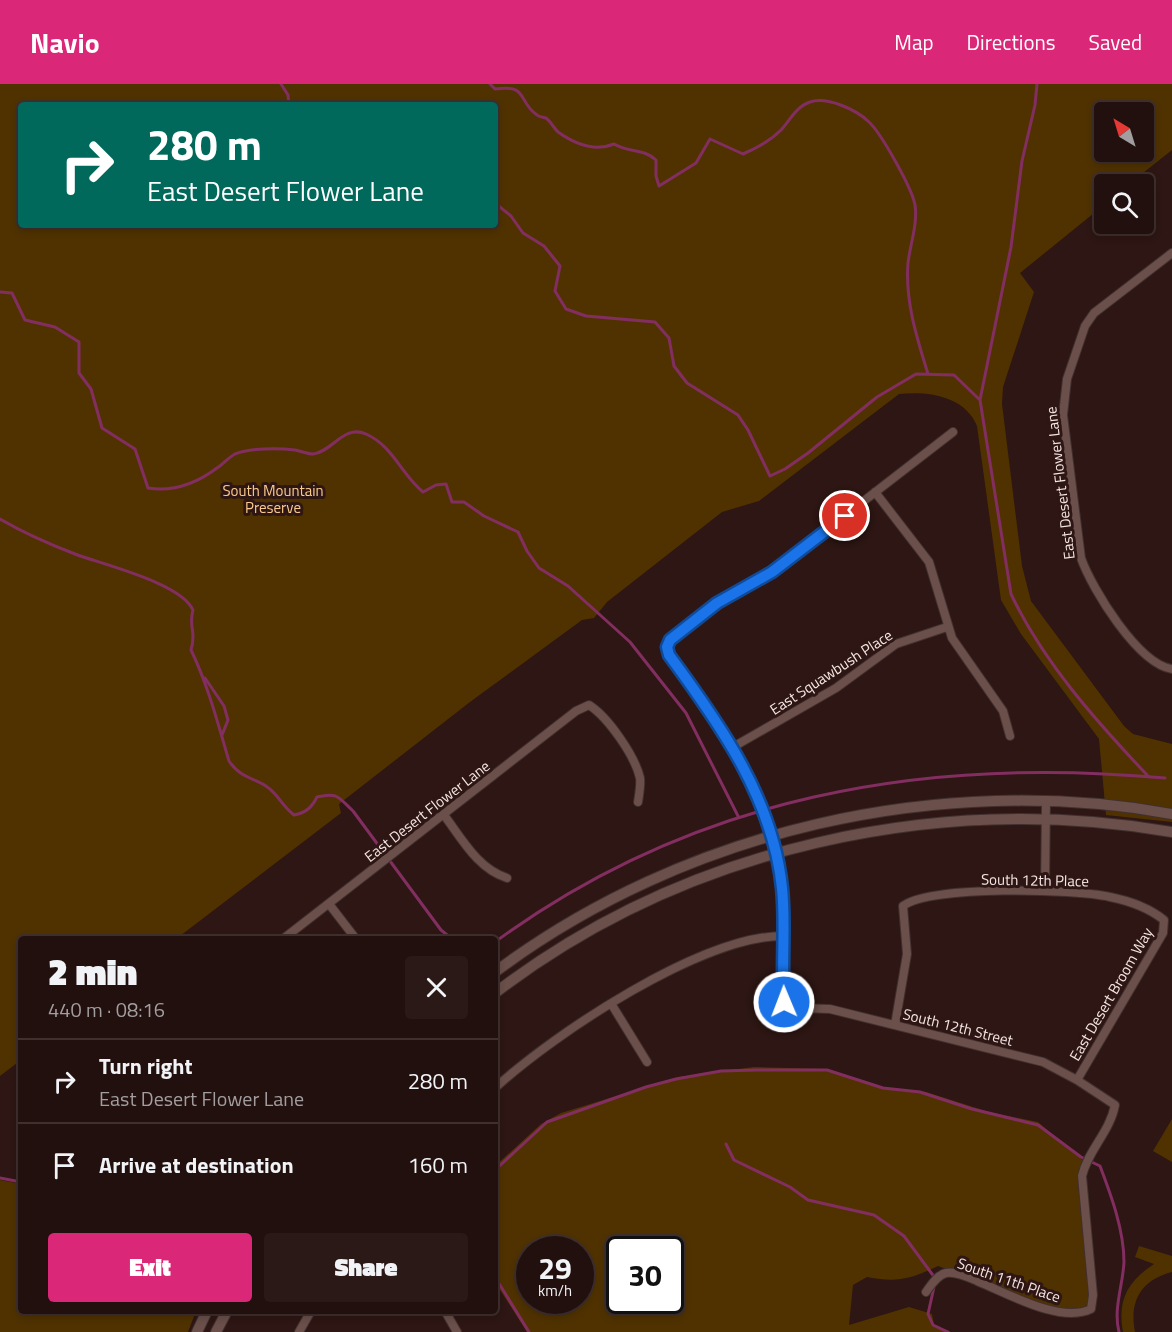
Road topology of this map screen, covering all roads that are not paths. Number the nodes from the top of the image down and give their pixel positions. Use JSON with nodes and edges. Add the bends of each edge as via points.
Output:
{"nodes":[{"id":1,"x":1172,"y":253,"type":"edge"},
{"id":2,"x":953,"y":432,"type":"dead end"},
{"id":3,"x":875,"y":492,"type":"junction"},
{"id":4,"x":947,"y":627,"type":"junction"},
{"id":5,"x":1172,"y":669,"type":"edge"},
{"id":6,"x":1010,"y":736,"type":"dead end"},
{"id":7,"x":733,"y":747,"type":"junction"},
{"id":8,"x":1046,"y":801,"type":"junction"},
{"id":9,"x":638,"y":802,"type":"dead end"},
{"id":10,"x":1172,"y":814,"type":"edge"},
{"id":11,"x":444,"y":815,"type":"junction"},
{"id":12,"x":1046,"y":818,"type":"junction"},
{"id":13,"x":1172,"y":832,"type":"edge"},
{"id":14,"x":771,"y":837,"type":"junction"},
{"id":15,"x":775,"y":853,"type":"junction"},
{"id":16,"x":507,"y":879,"type":"dead end"},
{"id":17,"x":1045,"y":891,"type":"junction"},
{"id":18,"x":609,"y":902,"type":"junction"},
{"id":19,"x":329,"y":904,"type":"junction"},
{"id":20,"x":615,"y":917,"type":"junction"},
{"id":21,"x":1164,"y":920,"type":"joint"},
{"id":22,"x":287,"y":936,"type":"edge"},
{"id":23,"x":354,"y":936,"type":"edge"},
{"id":24,"x":784,"y":936,"type":"junction"},
{"id":25,"x":498,"y":970,"type":"edge"},
{"id":26,"x":498,"y":991,"type":"edge"},
{"id":27,"x":612,"y":1005,"type":"junction"},
{"id":28,"x":895,"y":1025,"type":"junction"},
{"id":29,"x":647,"y":1062,"type":"dead end"},
{"id":30,"x":1077,"y":1080,"type":"junction"},
{"id":31,"x":498,"y":1086,"type":"edge"},
{"id":32,"x":926,"y":1292,"type":"dead end"},
{"id":33,"x":1091,"y":1309,"type":"joint"},
{"id":34,"x":205,"y":1314,"type":"edge"},
{"id":35,"x":225,"y":1314,"type":"edge"},
{"id":36,"x":309,"y":1314,"type":"edge"},
{"id":37,"x":447,"y":1314,"type":"edge"},
{"id":38,"x":196,"y":1332,"type":"edge"},
{"id":39,"x":216,"y":1332,"type":"edge"},
{"id":40,"x":299,"y":1332,"type":"edge"},
{"id":41,"x":457,"y":1332,"type":"edge"}],
"edges":[{"from":1,"to":5,"type":"street","name":"East Desert Flower Lane","via":[[1094,313],[1085,326],[1063,400],[1081,558],[1088,578],[1150,661]]},
{"from":2,"to":3,"type":"street"},
{"from":3,"to":4,"type":"street","via":[[929,562]]},
{"from":3,"to":7,"type":"street","via":[[772,572],[717,603],[670,640],[669,655]]},
{"from":4,"to":6,"type":"street","via":[[1003,711]]},
{"from":4,"to":7,"type":"street","name":"East Squawbush Place","via":[[896,644],[836,688]]},
{"from":7,"to":14,"type":"street"},
{"from":8,"to":10,"type":"street"},
{"from":8,"to":12,"type":"street"},
{"from":8,"to":14,"type":"street","via":[[907,808]]},
{"from":9,"to":11,"type":"street","name":"East Desert Flower Lane","via":[[640,780],[632,757],[598,711],[589,705],[576,711]]},
{"from":11,"to":16,"type":"street","via":[[483,865]]},
{"from":11,"to":19,"type":"street","name":"East Desert Flower Lane"},
{"from":12,"to":13,"type":"street"},
{"from":12,"to":15,"type":"street","via":[[913,825],[852,834]]},
{"from":12,"to":17,"type":"street"},
{"from":14,"to":15,"type":"street"},
{"from":14,"to":18,"type":"street","via":[[716,853]]},
{"from":15,"to":20,"type":"street","via":[[676,888]]},
{"from":15,"to":24,"type":"street","via":[[782,884]]},
{"from":17,"to":21,"type":"street","name":"South 12th Place","via":[[1108,897],[1132,903]]},
{"from":17,"to":28,"type":"street","name":"South 12th Place","via":[[912,899],[903,906],[907,954]]},
{"from":18,"to":20,"type":"street"},
{"from":18,"to":25,"type":"street"},
{"from":19,"to":22,"type":"street","name":"East Desert Flower Lane"},
{"from":19,"to":23,"type":"street"},
{"from":20,"to":26,"type":"street"},
{"from":21,"to":30,"type":"street","name":"East Desert Broom Way","via":[[1163,933]]},
{"from":24,"to":27,"type":"street","via":[[757,937],[684,964]]},
{"from":24,"to":28,"type":"street","name":"South 12th Street","via":[[784,1002]]},
{"from":27,"to":29,"type":"street"},
{"from":27,"to":31,"type":"street","via":[[552,1042]]},
{"from":28,"to":30,"type":"street","name":"South 12th Street","via":[[1026,1057]]},
{"from":30,"to":33,"type":"street","name":"South 12th Street","via":[[1115,1105],[1113,1116],[1085,1162],[1082,1176]]},
{"from":32,"to":33,"type":"street","name":"South 11th Place","via":[[935,1279],[946,1273],[962,1275],[1048,1310],[1080,1314]]},
{"from":34,"to":38,"type":"street"},
{"from":35,"to":39,"type":"street"},
{"from":36,"to":40,"type":"street"},
{"from":37,"to":41,"type":"street"}]}
